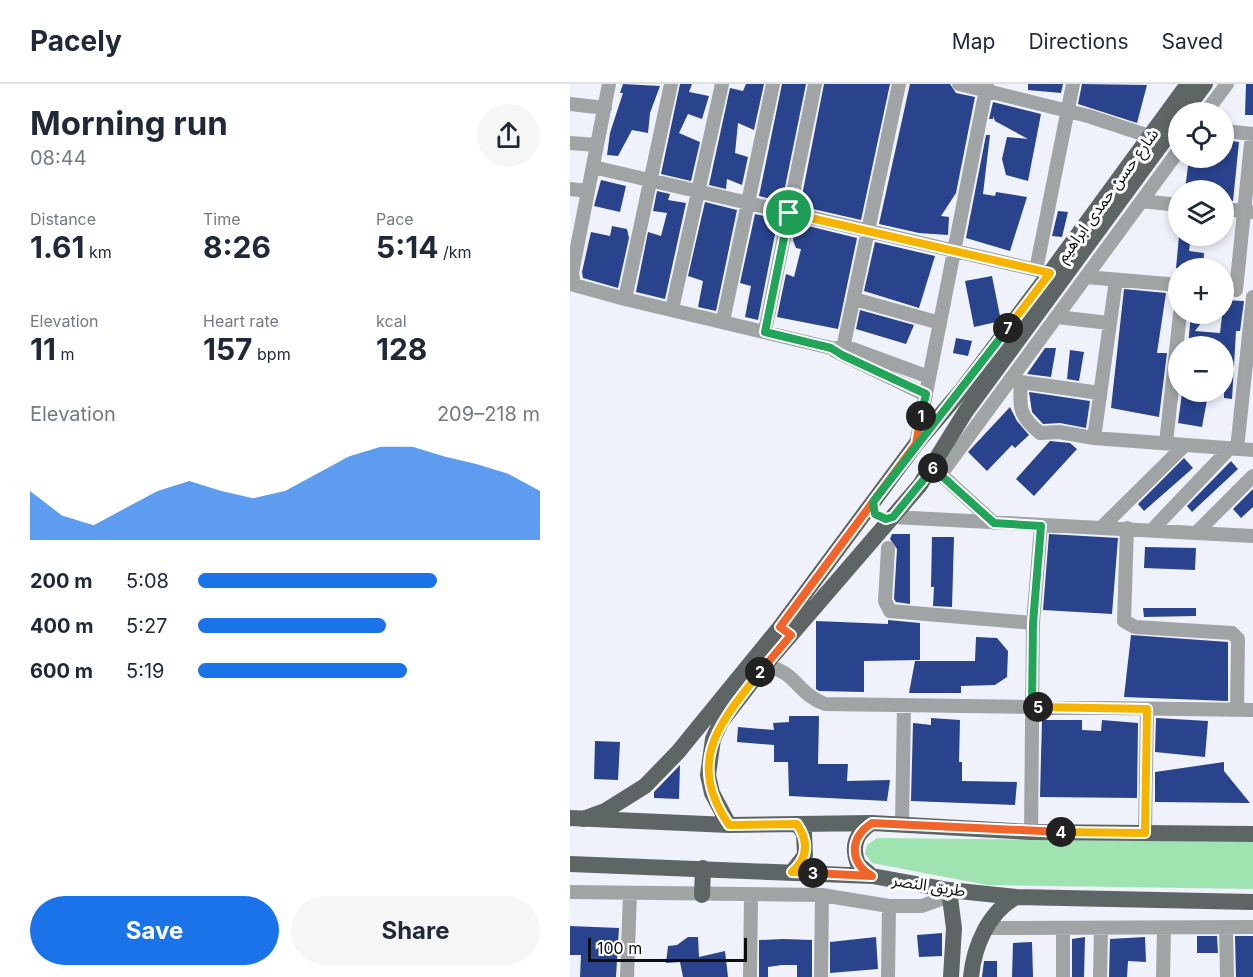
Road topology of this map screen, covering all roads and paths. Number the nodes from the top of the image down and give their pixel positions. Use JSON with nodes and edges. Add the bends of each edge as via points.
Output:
{"nodes":[{"id":1,"x":609,"y":84,"type":"edge"},
{"id":2,"x":671,"y":84,"type":"edge"},
{"id":3,"x":722,"y":84,"type":"edge"},
{"id":4,"x":773,"y":84,"type":"edge"},
{"id":5,"x":815,"y":84,"type":"edge"},
{"id":6,"x":899,"y":84,"type":"edge"},
{"id":7,"x":959,"y":84,"type":"edge"},
{"id":8,"x":1073,"y":84,"type":"edge"},
{"id":9,"x":1188,"y":84,"type":"edge"},
{"id":10,"x":1205,"y":84,"type":"edge"},
{"id":11,"x":1227,"y":84,"type":"edge"},
{"id":12,"x":987,"y":87,"type":"edge"},
{"id":13,"x":1192,"y":102,"type":"edge"},
{"id":14,"x":1214,"y":102,"type":"edge"},
{"id":15,"x":570,"y":104,"type":"edge"},
{"id":16,"x":605,"y":108,"type":"junction"},
{"id":17,"x":1067,"y":110,"type":"junction"},
{"id":18,"x":1234,"y":133,"type":"edge"},
{"id":19,"x":1253,"y":134,"type":"edge"},
{"id":20,"x":1168,"y":135,"type":"edge"},
{"id":21,"x":1149,"y":136,"type":"junction"},
{"id":22,"x":570,"y":143,"type":"edge"},
{"id":23,"x":597,"y":146,"type":"junction"},
{"id":24,"x":1168,"y":165,"type":"edge"},
{"id":25,"x":593,"y":167,"type":"junction"},
{"id":26,"x":1250,"y":179,"type":"edge"},
{"id":27,"x":650,"y":180,"type":"junction"},
{"id":28,"x":570,"y":189,"type":"edge"},
{"id":29,"x":588,"y":190,"type":"junction"},
{"id":30,"x":698,"y":191,"type":"junction"},
{"id":31,"x":1142,"y":201,"type":"junction"},
{"id":32,"x":748,"y":203,"type":"junction"},
{"id":33,"x":1168,"y":204,"type":"edge"},
{"id":34,"x":1248,"y":211,"type":"edge"},
{"id":35,"x":789,"y":213,"type":"junction"},
{"id":36,"x":868,"y":231,"type":"junction"},
{"id":37,"x":575,"y":237,"type":"edge"},
{"id":38,"x":954,"y":250,"type":"junction"},
{"id":39,"x":571,"y":272,"type":"edge"},
{"id":40,"x":1043,"y":272,"type":"junction"},
{"id":41,"x":1234,"y":272,"type":"edge"},
{"id":42,"x":1086,"y":277,"type":"junction"},
{"id":43,"x":1116,"y":280,"type":"junction"},
{"id":44,"x":1168,"y":284,"type":"edge"},
{"id":45,"x":1234,"y":290,"type":"edge"},
{"id":46,"x":1253,"y":291,"type":"edge"},
{"id":47,"x":1253,"y":297,"type":"edge"},
{"id":48,"x":625,"y":299,"type":"junction"},
{"id":49,"x":854,"y":299,"type":"junction"},
{"id":50,"x":672,"y":309,"type":"junction"},
{"id":51,"x":1057,"y":317,"type":"junction"},
{"id":52,"x":723,"y":321,"type":"junction"},
{"id":53,"x":940,"y":323,"type":"junction"},
{"id":54,"x":1109,"y":323,"type":"junction"},
{"id":55,"x":1179,"y":324,"type":"edge"},
{"id":56,"x":765,"y":332,"type":"junction"},
{"id":57,"x":839,"y":350,"type":"junction"},
{"id":58,"x":929,"y":377,"type":"junction"},
{"id":59,"x":1016,"y":381,"type":"junction"},
{"id":60,"x":1100,"y":393,"type":"junction"},
{"id":61,"x":926,"y":394,"type":"junction"},
{"id":62,"x":1094,"y":438,"type":"junction"},
{"id":63,"x":1166,"y":443,"type":"junction"},
{"id":64,"x":916,"y":444,"type":"junction"},
{"id":65,"x":1185,"y":445,"type":"junction"},
{"id":66,"x":1233,"y":448,"type":"junction"},
{"id":67,"x":1253,"y":450,"type":"edge"},
{"id":68,"x":937,"y":471,"type":"junction"},
{"id":69,"x":1253,"y":476,"type":"edge"},
{"id":70,"x":873,"y":502,"type":"junction"},
{"id":71,"x":893,"y":517,"type":"junction"},
{"id":72,"x":994,"y":523,"type":"junction"},
{"id":73,"x":1041,"y":526,"type":"junction"},
{"id":74,"x":1102,"y":527,"type":"junction"},
{"id":75,"x":1127,"y":528,"type":"junction"},
{"id":76,"x":1152,"y":530,"type":"junction"},
{"id":77,"x":1197,"y":532,"type":"junction"},
{"id":78,"x":1251,"y":533,"type":"edge"},
{"id":79,"x":888,"y":548,"type":"dead end"},
{"id":80,"x":1033,"y":623,"type":"junction"},
{"id":81,"x":786,"y":631,"type":"junction"},
{"id":82,"x":764,"y":666,"type":"junction"},
{"id":83,"x":904,"y":705,"type":"junction"},
{"id":84,"x":1032,"y":706,"type":"junction"},
{"id":85,"x":1147,"y":709,"type":"junction"},
{"id":86,"x":1237,"y":710,"type":"junction"},
{"id":87,"x":1253,"y":710,"type":"edge"},
{"id":88,"x":577,"y":819,"type":"edge"},
{"id":89,"x":872,"y":823,"type":"junction"},
{"id":90,"x":797,"y":824,"type":"junction"},
{"id":91,"x":729,"y":825,"type":"junction"},
{"id":92,"x":902,"y":825,"type":"junction"},
{"id":93,"x":1031,"y":832,"type":"junction"},
{"id":94,"x":1145,"y":833,"type":"junction"},
{"id":95,"x":1253,"y":834,"type":"edge"},
{"id":96,"x":570,"y":864,"type":"edge"},
{"id":97,"x":703,"y":868,"type":"junction"},
{"id":98,"x":792,"y":872,"type":"junction"},
{"id":99,"x":872,"y":876,"type":"junction"},
{"id":100,"x":948,"y":889,"type":"junction"},
{"id":101,"x":570,"y":892,"type":"edge"},
{"id":102,"x":630,"y":893,"type":"junction"},
{"id":103,"x":702,"y":895,"type":"junction"},
{"id":104,"x":751,"y":896,"type":"junction"},
{"id":105,"x":822,"y":896,"type":"junction"},
{"id":106,"x":1016,"y":897,"type":"junction"},
{"id":107,"x":1253,"y":902,"type":"edge"},
{"id":108,"x":889,"y":906,"type":"junction"},
{"id":109,"x":986,"y":927,"type":"junction"},
{"id":110,"x":1226,"y":927,"type":"junction"},
{"id":111,"x":1253,"y":927,"type":"edge"},
{"id":112,"x":1063,"y":928,"type":"junction"},
{"id":113,"x":1101,"y":928,"type":"junction"},
{"id":114,"x":1164,"y":928,"type":"junction"},
{"id":115,"x":627,"y":977,"type":"edge"},
{"id":116,"x":750,"y":977,"type":"edge"},
{"id":117,"x":821,"y":977,"type":"edge"},
{"id":118,"x":888,"y":977,"type":"edge"},
{"id":119,"x":951,"y":977,"type":"edge"},
{"id":120,"x":971,"y":977,"type":"edge"},
{"id":121,"x":1063,"y":977,"type":"edge"},
{"id":122,"x":1100,"y":977,"type":"edge"},
{"id":123,"x":1163,"y":977,"type":"edge"},
{"id":124,"x":1227,"y":977,"type":"edge"}],
"edges":[{"from":1,"to":16,"type":"street"},
{"from":2,"to":27,"type":"street"},
{"from":3,"to":30,"type":"street"},
{"from":4,"to":32,"type":"street"},
{"from":5,"to":35,"type":"street"},
{"from":6,"to":36,"type":"street"},
{"from":7,"to":12,"type":"street"},
{"from":8,"to":17,"type":"street"},
{"from":9,"to":21,"type":"main road","name":"شارع حسن حمدى ابراهيم"},
{"from":10,"to":13,"type":"main road"},
{"from":11,"to":14,"type":"street"},
{"from":12,"to":17,"type":"street"},
{"from":12,"to":38,"type":"street"},
{"from":15,"to":16,"type":"street"},
{"from":16,"to":23,"type":"street"},
{"from":17,"to":21,"type":"street"},
{"from":17,"to":40,"type":"street"},
{"from":18,"to":19,"type":"street"},
{"from":19,"to":26,"type":"street"},
{"from":20,"to":68,"type":"main road","name":"شارع حسن حمدى ابراهيم","via":[[966,411]]},
{"from":21,"to":40,"type":"main road","name":"شارع حسن حمدى ابراهيم"},
{"from":22,"to":23,"type":"street"},
{"from":23,"to":25,"type":"street"},
{"from":24,"to":31,"type":"street"},
{"from":25,"to":27,"type":"street"},
{"from":25,"to":29,"type":"street"},
{"from":26,"to":34,"type":"street"},
{"from":27,"to":30,"type":"street"},
{"from":27,"to":48,"type":"street"},
{"from":28,"to":29,"type":"street"},
{"from":29,"to":37,"type":"street"},
{"from":30,"to":32,"type":"street"},
{"from":30,"to":50,"type":"street"},
{"from":31,"to":33,"type":"street"},
{"from":31,"to":42,"type":"street"},
{"from":32,"to":35,"type":"street"},
{"from":32,"to":52,"type":"street"},
{"from":34,"to":41,"type":"street"},
{"from":35,"to":36,"type":"street"},
{"from":35,"to":56,"type":"street"},
{"from":36,"to":38,"type":"street"},
{"from":36,"to":49,"type":"street"},
{"from":37,"to":39,"type":"street"},
{"from":38,"to":40,"type":"street"},
{"from":38,"to":53,"type":"street"},
{"from":39,"to":48,"type":"street","via":[[577,287]]},
{"from":40,"to":64,"type":"main road","name":"شارع حسن حمدى ابراهيم","via":[[961,391]]},
{"from":42,"to":43,"type":"street"},
{"from":42,"to":51,"type":"street"},
{"from":43,"to":44,"type":"street"},
{"from":43,"to":54,"type":"street"},
{"from":45,"to":46,"type":"street"},
{"from":47,"to":66,"type":"street"},
{"from":48,"to":50,"type":"street"},
{"from":49,"to":53,"type":"street"},
{"from":49,"to":57,"type":"street"},
{"from":50,"to":52,"type":"street"},
{"from":51,"to":54,"type":"street"},
{"from":51,"to":59,"type":"street"},
{"from":52,"to":56,"type":"street"},
{"from":53,"to":58,"type":"street"},
{"from":54,"to":60,"type":"street"},
{"from":55,"to":63,"type":"street"},
{"from":56,"to":57,"type":"street"},
{"from":57,"to":58,"type":"street"},
{"from":57,"to":61,"type":"street"},
{"from":58,"to":61,"type":"street"},
{"from":59,"to":60,"type":"street"},
{"from":59,"to":62,"type":"street","via":[[1024,418],[1040,433]]},
{"from":59,"to":68,"type":"street"},
{"from":60,"to":62,"type":"street"},
{"from":61,"to":64,"type":"street"},
{"from":62,"to":63,"type":"street"},
{"from":63,"to":65,"type":"street"},
{"from":64,"to":70,"type":"main road","name":"شارع حسن حمدى ابراهيم"},
{"from":65,"to":66,"type":"street"},
{"from":65,"to":74,"type":"street"},
{"from":66,"to":67,"type":"street"},
{"from":66,"to":76,"type":"street"},
{"from":68,"to":71,"type":"main road","name":"شارع حسن حمدى ابراهيم"},
{"from":68,"to":72,"type":"street"},
{"from":69,"to":77,"type":"street"},
{"from":70,"to":71,"type":"main road","via":[[880,518]]},
{"from":70,"to":81,"type":"main road","name":"شارع حسن حمدى ابراهيم"},
{"from":71,"to":72,"type":"street"},
{"from":71,"to":81,"type":"main road","name":"شارع حسن حمدى ابراهيم"},
{"from":72,"to":73,"type":"street"},
{"from":73,"to":74,"type":"street"},
{"from":73,"to":80,"type":"street"},
{"from":74,"to":75,"type":"street"},
{"from":75,"to":76,"type":"street"},
{"from":75,"to":86,"type":"street","via":[[1124,621],[1135,627],[1232,633],[1238,639]]},
{"from":76,"to":77,"type":"street"},
{"from":77,"to":78,"type":"street"},
{"from":79,"to":80,"type":"street","via":[[888,610]]},
{"from":80,"to":84,"type":"street"},
{"from":81,"to":82,"type":"main road","name":"شارع حسن حمدى ابراهيم"},
{"from":81,"to":88,"type":"main road","name":"شارع حسن حمدى ابراهيم","via":[[656,778],[626,800]]},
{"from":82,"to":83,"type":"street","via":[[782,670],[810,699],[825,705]]},
{"from":82,"to":91,"type":"main road","name":"شارع حسن حمدى ابراهيم","via":[[721,722],[709,757],[712,793]]},
{"from":83,"to":84,"type":"street"},
{"from":83,"to":92,"type":"street"},
{"from":84,"to":85,"type":"street"},
{"from":84,"to":93,"type":"street"},
{"from":85,"to":86,"type":"street"},
{"from":85,"to":94,"type":"street"},
{"from":86,"to":87,"type":"street"},
{"from":88,"to":91,"type":"main road"},
{"from":89,"to":90,"type":"main road"},
{"from":89,"to":92,"type":"main road"},
{"from":89,"to":99,"type":"main road","via":[[857,836],[854,845],[858,864]]},
{"from":90,"to":91,"type":"main road"},
{"from":90,"to":98,"type":"main road","via":[[804,833],[805,855]]},
{"from":92,"to":93,"type":"main road"},
{"from":93,"to":94,"type":"main road"},
{"from":94,"to":95,"type":"main road"},
{"from":96,"to":97,"type":"main road","name":"طريق النصر"},
{"from":97,"to":98,"type":"main road","name":"طريق النصر"},
{"from":97,"to":103,"type":"main road"},
{"from":98,"to":99,"type":"main road","name":"طريق النصر"},
{"from":99,"to":100,"type":"main road","name":"طريق النصر"},
{"from":100,"to":106,"type":"main road","name":"طريق النصر"},
{"from":100,"to":108,"type":"street","via":[[932,904]]},
{"from":100,"to":119,"type":"main road","via":[[954,928]]},
{"from":101,"to":102,"type":"street"},
{"from":102,"to":103,"type":"street"},
{"from":102,"to":115,"type":"street"},
{"from":103,"to":104,"type":"street"},
{"from":104,"to":105,"type":"street"},
{"from":104,"to":116,"type":"street"},
{"from":105,"to":108,"type":"street"},
{"from":105,"to":117,"type":"street"},
{"from":106,"to":107,"type":"main road","name":"طريق النصر"},
{"from":106,"to":109,"type":"main road"},
{"from":108,"to":118,"type":"street"},
{"from":109,"to":112,"type":"street"},
{"from":109,"to":120,"type":"main road","via":[[975,951]]},
{"from":110,"to":111,"type":"street"},
{"from":110,"to":114,"type":"street"},
{"from":110,"to":124,"type":"street"},
{"from":112,"to":113,"type":"street"},
{"from":112,"to":121,"type":"street"},
{"from":113,"to":114,"type":"street"},
{"from":113,"to":122,"type":"street"},
{"from":114,"to":123,"type":"street"}]}
